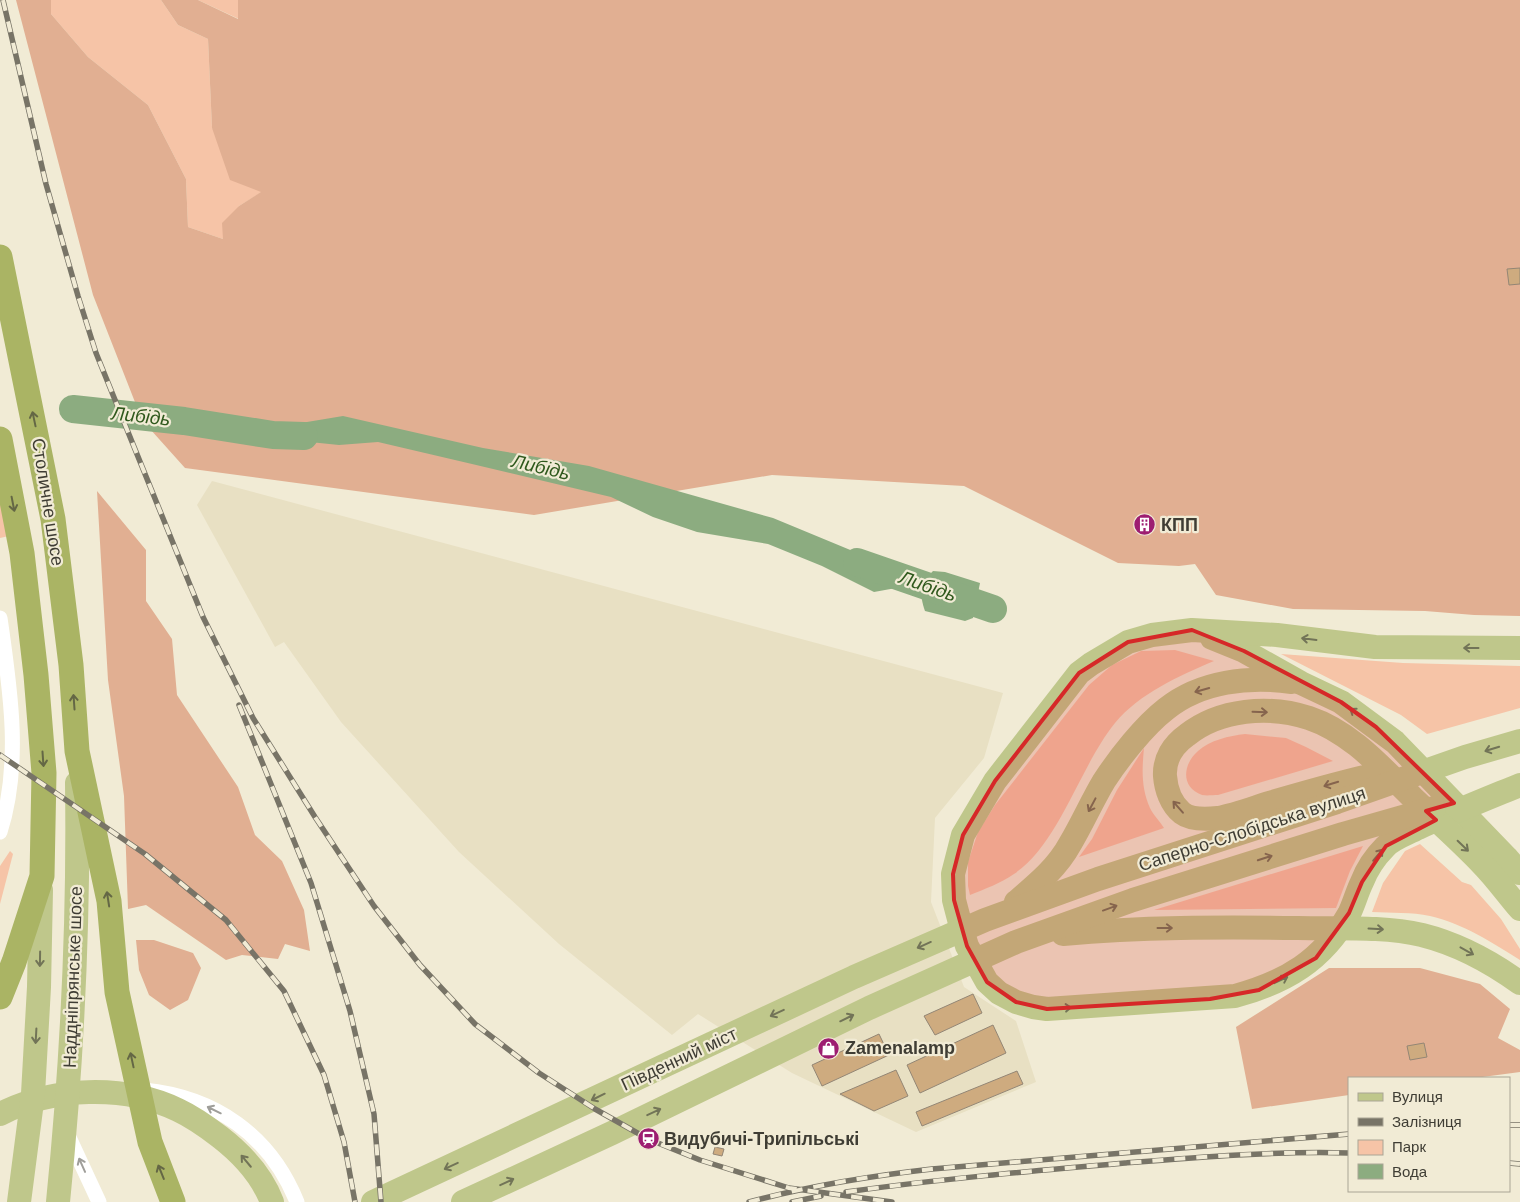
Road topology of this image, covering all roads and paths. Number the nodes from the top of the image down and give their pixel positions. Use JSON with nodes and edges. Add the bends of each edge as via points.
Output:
{"nodes":[{"id":1,"x":0,"y":257,"type":"edge"},
{"id":2,"x":0,"y":439,"type":"edge"},
{"id":3,"x":0,"y":618,"type":"edge"},
{"id":4,"x":1192,"y":630,"type":"junction"},
{"id":5,"x":2,"y":642,"type":"edge"},
{"id":6,"x":1520,"y":648,"type":"edge"},
{"id":7,"x":1244,"y":651,"type":"junction"},
{"id":8,"x":1233,"y":681,"type":"junction"},
{"id":9,"x":1301,"y":683,"type":"junction"},
{"id":10,"x":1520,"y":740,"type":"edge"},
{"id":11,"x":77,"y":751,"type":"junction"},
{"id":12,"x":1464,"y":757,"type":"junction"},
{"id":13,"x":1520,"y":785,"type":"edge"},
{"id":14,"x":0,"y":832,"type":"edge"},
{"id":15,"x":1513,"y":865,"type":"edge"},
{"id":16,"x":42,"y":876,"type":"junction"},
{"id":17,"x":1520,"y":909,"type":"edge"},
{"id":18,"x":993,"y":917,"type":"junction"},
{"id":19,"x":1029,"y":938,"type":"junction"},
{"id":20,"x":999,"y":950,"type":"joint"},
{"id":21,"x":1520,"y":983,"type":"edge"},
{"id":22,"x":0,"y":997,"type":"edge"},
{"id":23,"x":120,"y":1093,"type":"junction"},
{"id":24,"x":0,"y":1114,"type":"edge"},
{"id":25,"x":65,"y":1128,"type":"junction"},
{"id":26,"x":20,"y":1202,"type":"edge"},
{"id":27,"x":58,"y":1202,"type":"edge"},
{"id":28,"x":99,"y":1202,"type":"edge"},
{"id":29,"x":173,"y":1202,"type":"edge"},
{"id":30,"x":272,"y":1202,"type":"edge"},
{"id":31,"x":297,"y":1202,"type":"edge"},
{"id":32,"x":374,"y":1202,"type":"edge"},
{"id":33,"x":463,"y":1202,"type":"edge"}],
"edges":[{"from":11,"to":1,"type":"highway","name":"Столичне шосе","one_way":true,"via":[[71,665],[53,519]]},
{"from":2,"to":16,"type":"highway","name":"Столичне шосе","one_way":true,"via":[[22,553],[36,675],[44,773]]},
{"from":3,"to":5,"type":"street"},
{"from":6,"to":4,"type":"main road","one_way":true,"via":[[1375,647],[1277,635]]},
{"from":4,"to":7,"type":"main road"},
{"from":4,"to":13,"type":"main road","one_way":true,"via":[[1152,634],[1128,642],[1079,673],[995,782],[963,835],[953,874],[954,900],[967,946],[987,982],[1016,1002],[1047,1009],[1210,999],[1259,990],[1316,958],[1349,913],[1372,862],[1386,846],[1445,816]]},
{"from":5,"to":14,"type":"street","via":[[10,696],[12,750],[7,810]]},
{"from":7,"to":8,"type":"main road","via":[[1251,664],[1249,673]]},
{"from":7,"to":9,"type":"main road"},
{"from":8,"to":9,"type":"main road","via":[[1268,679]]},
{"from":8,"to":18,"type":"main road","one_way":true,"via":[[1193,693],[1166,709],[1141,733],[1104,781],[1069,846],[1041,882]]},
{"from":15,"to":9,"type":"main road","one_way":true,"via":[[1395,742],[1340,702]]},
{"from":10,"to":12,"type":"main road","name":"Саперно-Слобідська вулиця","one_way":true},
{"from":11,"to":25,"type":"main road","name":"Наддніпрянське шосе","via":[[76,907],[71,1059]]},
{"from":29,"to":11,"type":"highway","name":"Столичне шосе","one_way":true,"via":[[150,1142],[117,992],[108,900]]},
{"from":12,"to":17,"type":"main road","one_way":true,"via":[[1343,781],[1218,818],[1194,818],[1182,813],[1166,787],[1165,772],[1170,752],[1200,725],[1223,716],[1251,711],[1290,713],[1311,719],[1334,730],[1365,752],[1482,864]]},
{"from":12,"to":18,"type":"main road","name":"Саперно-Слобідська вулиця"},
{"from":19,"to":13,"type":"main road","name":"Саперно-Слобідська вулиця","one_way":true,"via":[[1133,900],[1343,834]]},
{"from":16,"to":22,"type":"highway","name":"Столичне шосе"},
{"from":16,"to":26,"type":"main road","name":"Наддніпрянське шосе","one_way":true,"via":[[33,1094]]},
{"from":18,"to":32,"type":"main road","name":"Південний міст","one_way":true,"via":[[854,976]]},
{"from":19,"to":20,"type":"main road","name":"Саперно-Слобідська вулиця"},
{"from":19,"to":21,"type":"main road","one_way":true,"via":[[1159,927],[1378,929],[1421,935],[1458,946]]},
{"from":33,"to":20,"type":"main road","name":"Південний міст","one_way":true,"via":[[861,1012]]},
{"from":23,"to":24,"type":"main road","via":[[53,1096],[36,1099]]},
{"from":30,"to":23,"type":"main road","one_way":true,"via":[[245,1159],[206,1127],[178,1110]]},
{"from":31,"to":23,"type":"street","one_way":true,"via":[[276,1164],[242,1126],[216,1110],[167,1092],[138,1089]]},
{"from":25,"to":27,"type":"main road","name":"Наддніпрянське шосе"},
{"from":28,"to":25,"type":"street","one_way":true}]}
